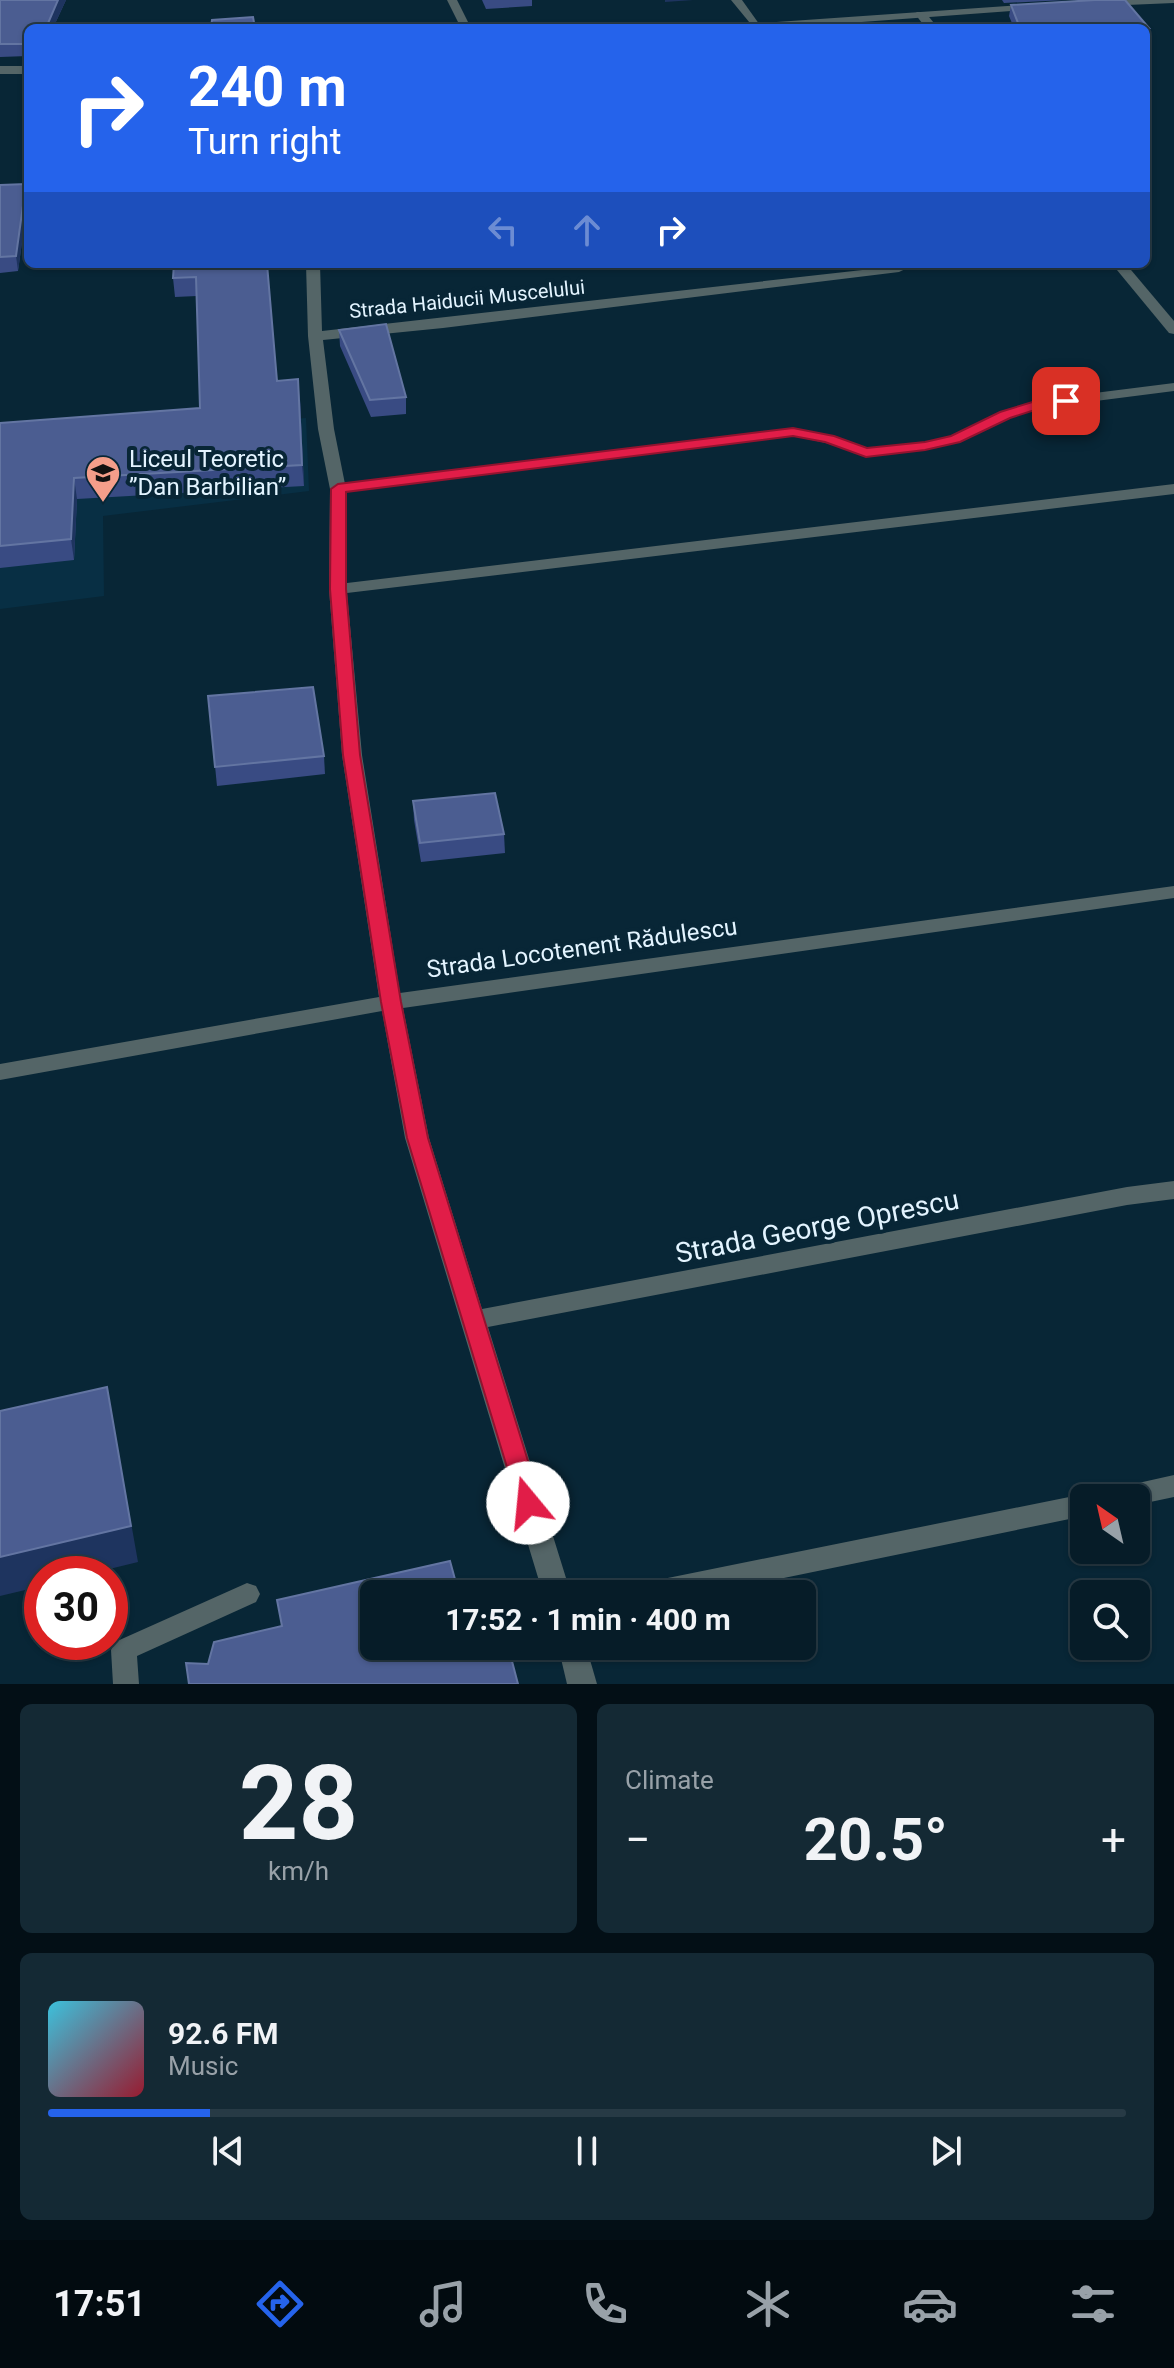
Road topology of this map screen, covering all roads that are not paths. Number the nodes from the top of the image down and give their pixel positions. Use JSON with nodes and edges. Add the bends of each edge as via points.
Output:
{"nodes":[{"id":1,"x":452,"y":0,"type":"edge"},
{"id":2,"x":736,"y":0,"type":"edge"},
{"id":3,"x":1174,"y":0,"type":"edge"},
{"id":4,"x":1123,"y":1,"type":"edge"},
{"id":5,"x":1092,"y":4,"type":"edge"},
{"id":6,"x":1045,"y":6,"type":"edge"},
{"id":7,"x":921,"y":14,"type":"junction"},
{"id":8,"x":464,"y":24,"type":"edge"},
{"id":9,"x":756,"y":24,"type":"edge"},
{"id":10,"x":785,"y":24,"type":"edge"},
{"id":11,"x":929,"y":24,"type":"edge"},
{"id":12,"x":0,"y":70,"type":"edge"},
{"id":13,"x":24,"y":70,"type":"edge"},
{"id":14,"x":313,"y":268,"type":"edge"},
{"id":15,"x":899,"y":268,"type":"edge"},
{"id":16,"x":1122,"y":268,"type":"edge"},
{"id":17,"x":1174,"y":330,"type":"edge"},
{"id":18,"x":315,"y":336,"type":"junction"},
{"id":19,"x":1174,"y":387,"type":"edge"},
{"id":20,"x":338,"y":489,"type":"junction"},
{"id":21,"x":1174,"y":489,"type":"edge"},
{"id":22,"x":338,"y":589,"type":"junction"},
{"id":23,"x":1174,"y":892,"type":"edge"},
{"id":24,"x":391,"y":1002,"type":"junction"},
{"id":25,"x":0,"y":1072,"type":"edge"},
{"id":26,"x":1174,"y":1190,"type":"edge"},
{"id":27,"x":472,"y":1320,"type":"junction"},
{"id":28,"x":1174,"y":1486,"type":"edge"},
{"id":29,"x":1150,"y":1491,"type":"edge"},
{"id":30,"x":1070,"y":1508,"type":"edge"},
{"id":31,"x":553,"y":1580,"type":"edge"},
{"id":32,"x":717,"y":1580,"type":"edge"},
{"id":33,"x":247,"y":1594,"type":"dead end"},
{"id":34,"x":576,"y":1660,"type":"edge"},
{"id":35,"x":126,"y":1684,"type":"edge"},
{"id":36,"x":582,"y":1684,"type":"edge"}],
"edges":[{"from":1,"to":8,"type":"lane"},
{"from":2,"to":9,"type":"street"},
{"from":3,"to":4,"type":"street"},
{"from":4,"to":5,"type":"street"},
{"from":6,"to":7,"type":"street"},
{"from":7,"to":10,"type":"street"},
{"from":7,"to":11,"type":"street"},
{"from":12,"to":13,"type":"street"},
{"from":14,"to":18,"type":"street"},
{"from":15,"to":18,"type":"street","name":"Strada Haiducii Muscelului"},
{"from":16,"to":17,"type":"street"},
{"from":18,"to":20,"type":"street"},
{"from":19,"to":20,"type":"lane","via":[[1039,404],[925,446],[866,452],[793,432]]},
{"from":20,"to":22,"type":"street"},
{"from":21,"to":22,"type":"street"},
{"from":22,"to":24,"type":"street","via":[[352,755]]},
{"from":23,"to":24,"type":"street","name":"Strada Locotenent Rădulescu"},
{"from":24,"to":25,"type":"street","name":"Strada Locotenent Rădulescu"},
{"from":24,"to":27,"type":"street","via":[[417,1138]]},
{"from":26,"to":27,"type":"street","name":"Strada George Oprescu"},
{"from":27,"to":31,"type":"street"},
{"from":28,"to":29,"type":"street"},
{"from":30,"to":32,"type":"street"},
{"from":33,"to":35,"type":"lane","via":[[124,1650]]},
{"from":34,"to":36,"type":"street"}]}
